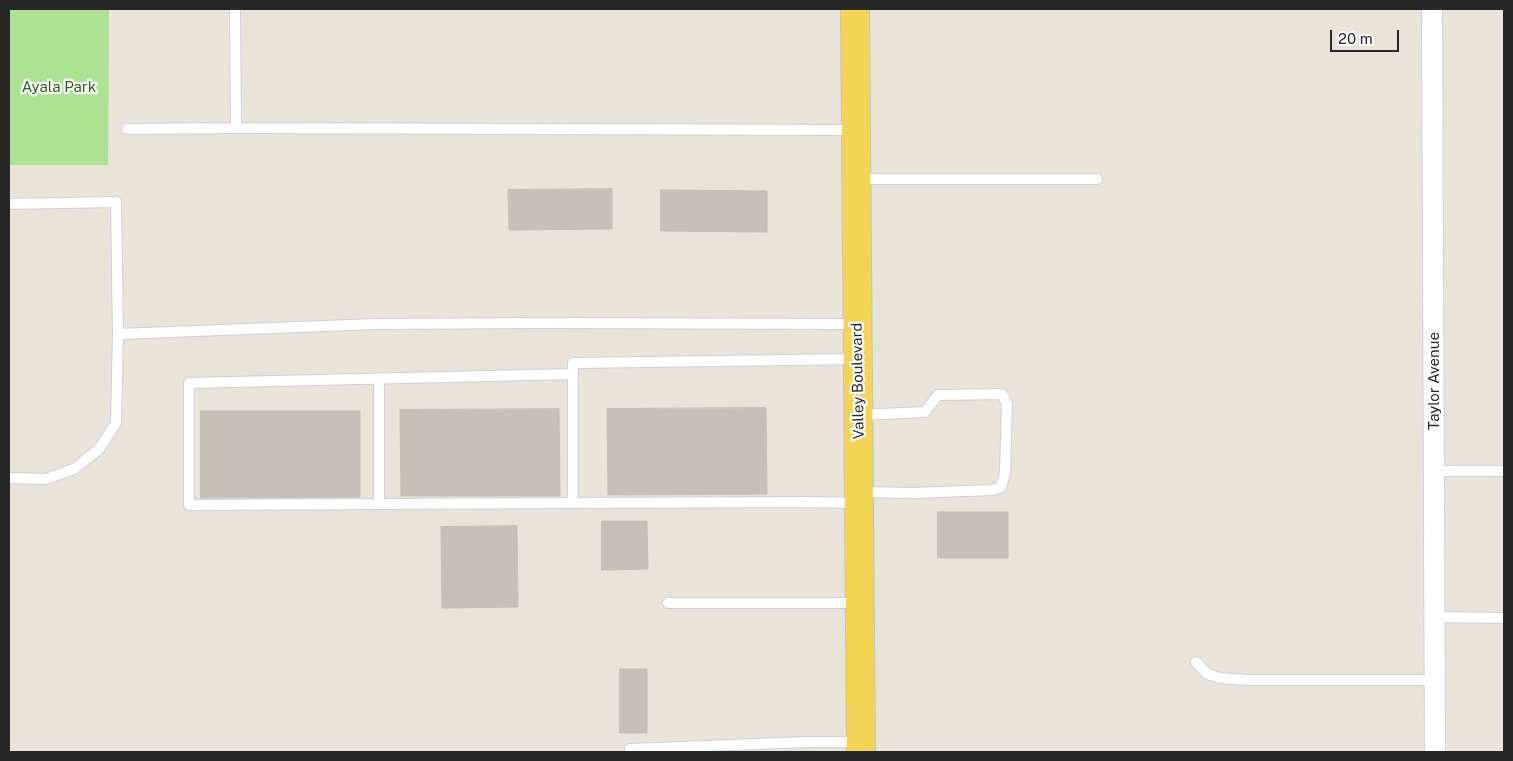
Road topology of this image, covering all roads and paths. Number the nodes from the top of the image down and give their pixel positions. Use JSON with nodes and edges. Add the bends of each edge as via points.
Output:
{"nodes":[{"id":1,"x":235,"y":9,"type":"edge"},
{"id":2,"x":855,"y":9,"type":"edge"},
{"id":3,"x":1432,"y":9,"type":"edge"},
{"id":4,"x":236,"y":128,"type":"junction"},
{"id":5,"x":127,"y":129,"type":"dead end"},
{"id":6,"x":856,"y":130,"type":"junction"},
{"id":7,"x":856,"y":179,"type":"junction"},
{"id":8,"x":1097,"y":179,"type":"dead end"},
{"id":9,"x":9,"y":204,"type":"edge"},
{"id":10,"x":857,"y":324,"type":"junction"},
{"id":11,"x":118,"y":334,"type":"junction"},
{"id":12,"x":858,"y":359,"type":"junction"},
{"id":13,"x":572,"y":374,"type":"junction"},
{"id":14,"x":379,"y":379,"type":"junction"},
{"id":15,"x":858,"y":415,"type":"junction"},
{"id":16,"x":1434,"y":471,"type":"junction"},
{"id":17,"x":1504,"y":471,"type":"edge"},
{"id":18,"x":9,"y":478,"type":"edge"},
{"id":19,"x":859,"y":498,"type":"junction"},
{"id":20,"x":379,"y":504,"type":"junction"},
{"id":21,"x":573,"y":504,"type":"junction"},
{"id":22,"x":668,"y":603,"type":"dead end"},
{"id":23,"x":859,"y":603,"type":"junction"},
{"id":24,"x":1435,"y":617,"type":"junction"},
{"id":25,"x":1504,"y":618,"type":"edge"},
{"id":26,"x":1196,"y":662,"type":"dead end"},
{"id":27,"x":1435,"y":680,"type":"junction"},
{"id":28,"x":861,"y":747,"type":"edge"},
{"id":29,"x":630,"y":749,"type":"dead end"},
{"id":30,"x":1435,"y":752,"type":"edge"}],
"edges":[{"from":1,"to":4,"type":"lane"},
{"from":2,"to":6,"type":"main road","name":"Valley Boulevard"},
{"from":3,"to":16,"type":"street","name":"Taylor Avenue"},
{"from":4,"to":5,"type":"lane"},
{"from":4,"to":6,"type":"lane"},
{"from":6,"to":7,"type":"main road","name":"Valley Boulevard"},
{"from":7,"to":8,"type":"lane"},
{"from":7,"to":10,"type":"main road","name":"Valley Boulevard"},
{"from":9,"to":11,"type":"lane","via":[[116,202]]},
{"from":10,"to":11,"type":"lane","via":[[405,324]]},
{"from":10,"to":12,"type":"main road","name":"Valley Boulevard"},
{"from":11,"to":18,"type":"lane","via":[[116,423],[99,448],[74,469],[46,478]]},
{"from":12,"to":13,"type":"lane","via":[[572,363]]},
{"from":12,"to":15,"type":"main road","name":"Valley Boulevard"},
{"from":13,"to":14,"type":"lane"},
{"from":13,"to":21,"type":"lane"},
{"from":14,"to":20,"type":"lane"},
{"from":14,"to":20,"type":"lane","via":[[189,384],[189,505]]},
{"from":15,"to":19,"type":"main road","name":"Valley Boulevard"},
{"from":15,"to":19,"type":"lane","via":[[925,412],[938,395],[1002,394],[1007,404],[1005,474],[1001,487]]},
{"from":16,"to":17,"type":"lane"},
{"from":16,"to":24,"type":"street","name":"Taylor Avenue"},
{"from":19,"to":21,"type":"lane","via":[[806,502]]},
{"from":19,"to":23,"type":"main road","name":"Valley Boulevard"},
{"from":20,"to":21,"type":"lane"},
{"from":22,"to":23,"type":"lane"},
{"from":23,"to":28,"type":"main road","name":"Valley Boulevard"},
{"from":24,"to":25,"type":"lane"},
{"from":24,"to":27,"type":"street","name":"Taylor Avenue"},
{"from":26,"to":27,"type":"lane","via":[[1207,674],[1246,680]]},
{"from":27,"to":30,"type":"street","name":"Taylor Avenue"},
{"from":28,"to":29,"type":"lane","via":[[806,742]]}]}
